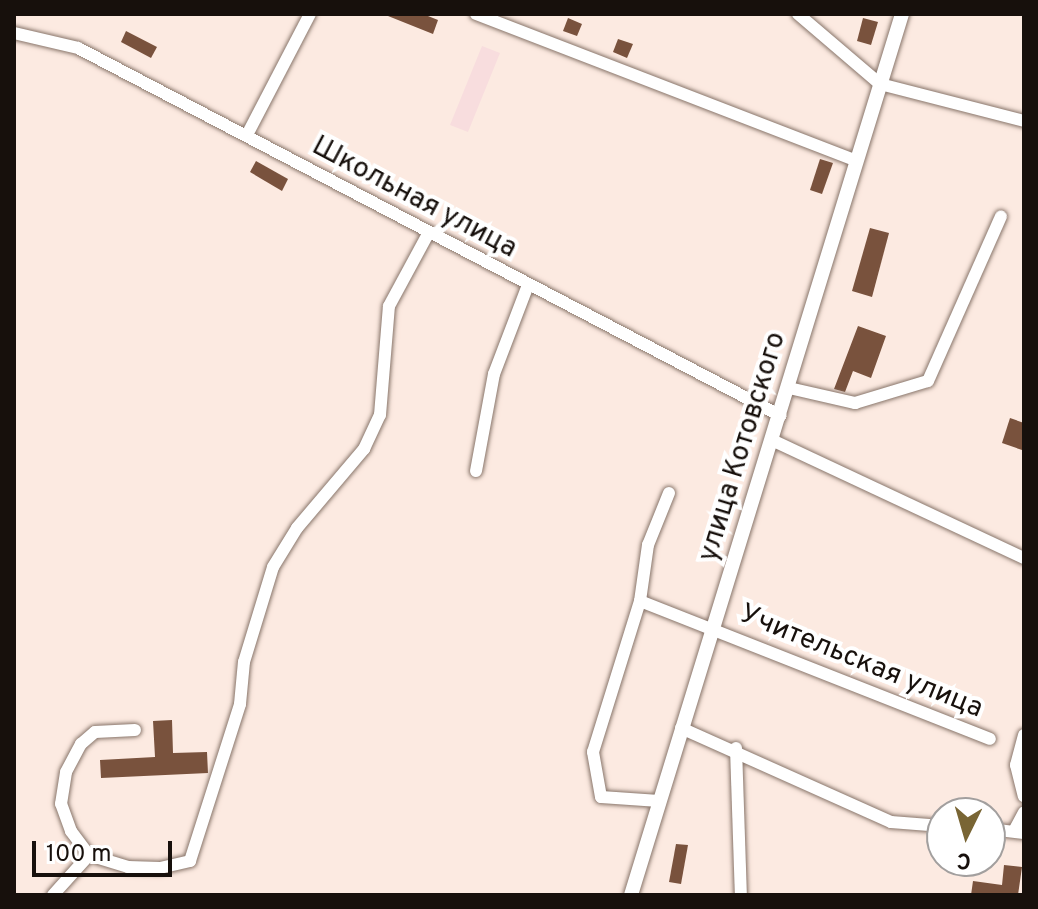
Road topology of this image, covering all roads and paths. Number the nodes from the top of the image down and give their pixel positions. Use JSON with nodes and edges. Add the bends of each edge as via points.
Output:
{"nodes":[{"id":1,"x":310,"y":14,"type":"edge"},
{"id":2,"x":476,"y":14,"type":"edge"},
{"id":3,"x":798,"y":14,"type":"edge"},
{"id":4,"x":902,"y":14,"type":"edge"},
{"id":5,"x":16,"y":38,"type":"edge"},
{"id":6,"x":880,"y":84,"type":"junction"},
{"id":7,"x":1024,"y":121,"type":"edge"},
{"id":8,"x":247,"y":135,"type":"junction"},
{"id":9,"x":856,"y":161,"type":"junction"},
{"id":10,"x":1001,"y":216,"type":"dead end"},
{"id":11,"x":428,"y":234,"type":"junction"},
{"id":12,"x":528,"y":285,"type":"junction"},
{"id":13,"x":789,"y":388,"type":"junction"},
{"id":14,"x":781,"y":416,"type":"junction"},
{"id":15,"x":774,"y":441,"type":"junction"},
{"id":16,"x":476,"y":471,"type":"dead end"},
{"id":17,"x":669,"y":493,"type":"dead end"},
{"id":18,"x":1024,"y":558,"type":"edge"},
{"id":19,"x":640,"y":601,"type":"junction"},
{"id":20,"x":714,"y":630,"type":"junction"},
{"id":21,"x":681,"y":728,"type":"junction"},
{"id":22,"x":135,"y":730,"type":"dead end"},
{"id":23,"x":1024,"y":735,"type":"edge"},
{"id":24,"x":990,"y":739,"type":"dead end"},
{"id":25,"x":736,"y":748,"type":"junction"},
{"id":26,"x":1024,"y":796,"type":"edge"},
{"id":27,"x":659,"y":801,"type":"junction"},
{"id":28,"x":1023,"y":811,"type":"edge"},
{"id":29,"x":926,"y":825,"type":"edge"},
{"id":30,"x":1019,"y":832,"type":"edge"},
{"id":31,"x":89,"y":855,"type":"junction"},
{"id":32,"x":53,"y":895,"type":"edge"},
{"id":33,"x":631,"y":895,"type":"edge"},
{"id":34,"x":741,"y":895,"type":"edge"}],
"edges":[{"from":1,"to":8,"type":"street"},
{"from":2,"to":9,"type":"street"},
{"from":3,"to":6,"type":"street"},
{"from":4,"to":6,"type":"main road","name":"улица Котовского"},
{"from":5,"to":8,"type":"street","name":"Школьная улица","via":[[78,48]]},
{"from":6,"to":7,"type":"street"},
{"from":6,"to":9,"type":"main road","name":"улица Котовского"},
{"from":8,"to":11,"type":"street","name":"Школьная улица"},
{"from":9,"to":13,"type":"main road","name":"улица Котовского"},
{"from":10,"to":13,"type":"street","via":[[928,381],[855,403]]},
{"from":11,"to":12,"type":"street","name":"Школьная улица"},
{"from":11,"to":31,"type":"street","via":[[389,306],[380,415],[364,449],[297,528],[273,567],[244,662],[240,704],[190,861],[144,868]]},
{"from":12,"to":14,"type":"street","name":"Школьная улица"},
{"from":12,"to":16,"type":"street","via":[[494,374]]},
{"from":13,"to":14,"type":"main road","name":"улица Котовского"},
{"from":14,"to":15,"type":"main road","name":"улица Котовского"},
{"from":15,"to":18,"type":"street"},
{"from":15,"to":20,"type":"main road","name":"улица Котовского"},
{"from":17,"to":19,"type":"street","via":[[648,545]]},
{"from":19,"to":20,"type":"street","name":"Учительская улица"},
{"from":19,"to":27,"type":"street","via":[[593,752],[595,786],[601,797]]},
{"from":20,"to":21,"type":"main road","name":"улица Котовского"},
{"from":20,"to":24,"type":"street","name":"Учительская улица"},
{"from":21,"to":25,"type":"street"},
{"from":21,"to":27,"type":"main road","name":"улица Котовского"},
{"from":22,"to":31,"type":"street","via":[[95,732],[81,744],[66,772],[61,804],[71,831]]},
{"from":23,"to":26,"type":"street","via":[[1016,765]]},
{"from":25,"to":29,"type":"street","via":[[891,822]]},
{"from":25,"to":34,"type":"street"},
{"from":27,"to":33,"type":"main road","name":"улица Котовского"},
{"from":28,"to":30,"type":"street"},
{"from":31,"to":32,"type":"street"}]}
